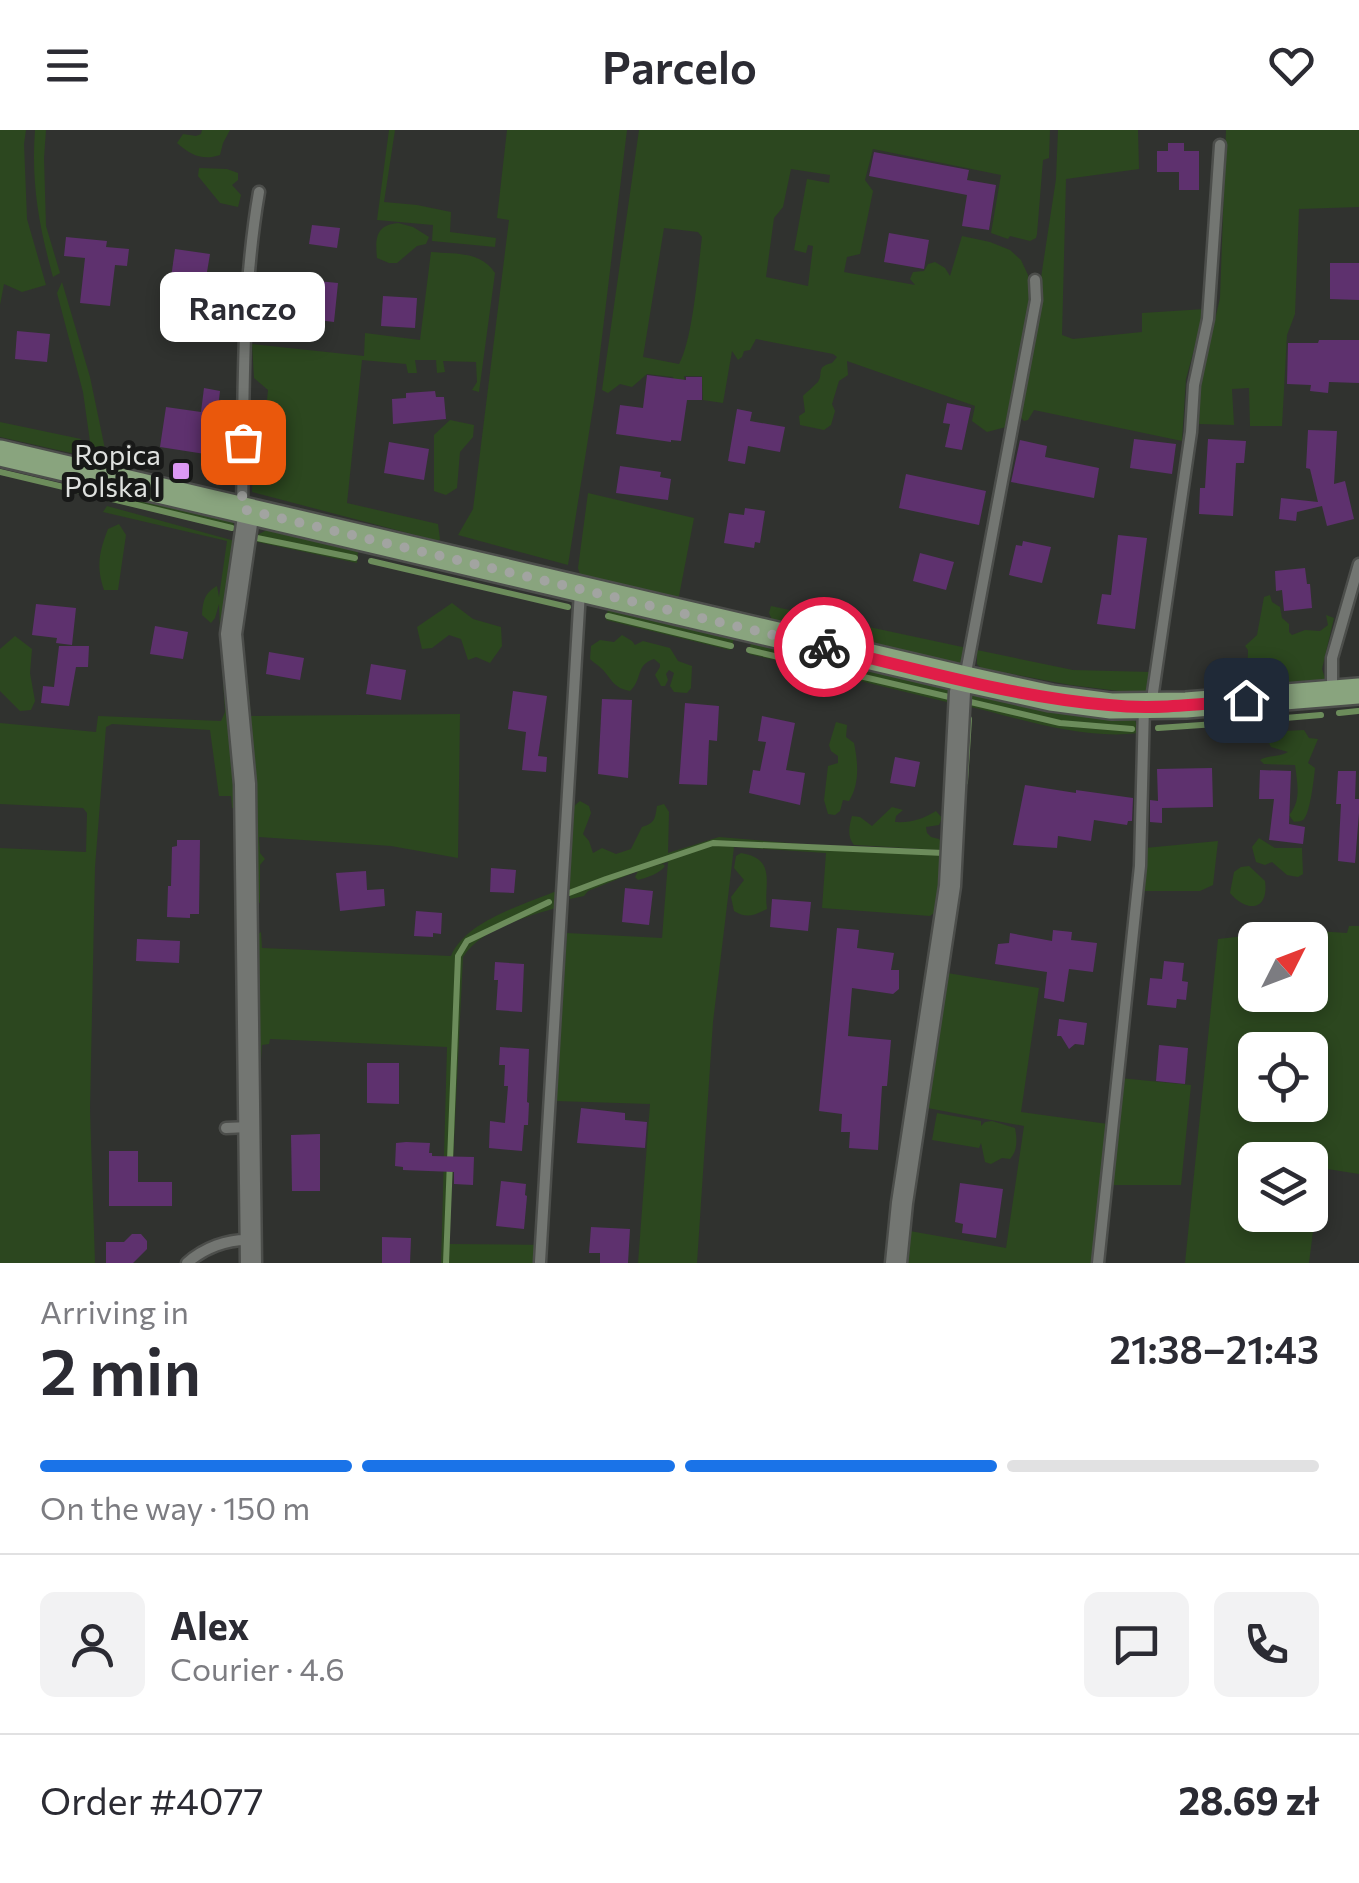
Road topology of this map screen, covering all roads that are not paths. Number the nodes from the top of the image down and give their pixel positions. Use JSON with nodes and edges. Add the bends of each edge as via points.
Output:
{"nodes":[{"id":1,"x":1220,"y":144,"type":"dead end"},
{"id":2,"x":259,"y":192,"type":"dead end"},
{"id":3,"x":1035,"y":280,"type":"dead end"},
{"id":4,"x":0,"y":453,"type":"edge"},
{"id":5,"x":246,"y":510,"type":"junction"},
{"id":6,"x":1359,"y":564,"type":"edge"},
{"id":7,"x":580,"y":590,"type":"junction"},
{"id":8,"x":1359,"y":691,"type":"edge"},
{"id":9,"x":961,"y":692,"type":"junction"},
{"id":10,"x":1332,"y":693,"type":"junction"},
{"id":11,"x":1148,"y":707,"type":"junction"},
{"id":12,"x":249,"y":1127,"type":"junction"},
{"id":13,"x":226,"y":1128,"type":"dead end"},
{"id":14,"x":250,"y":1240,"type":"junction"},
{"id":15,"x":540,"y":1262,"type":"edge"},
{"id":16,"x":187,"y":1263,"type":"edge"},
{"id":17,"x":250,"y":1263,"type":"edge"},
{"id":18,"x":896,"y":1263,"type":"edge"},
{"id":19,"x":1098,"y":1263,"type":"edge"}],
"edges":[{"from":1,"to":11,"type":"lane","via":[[1208,319]]},
{"from":2,"to":5,"type":"lane","via":[[246,340]]},
{"from":3,"to":9,"type":"lane"},
{"from":4,"to":5,"type":"main road"},
{"from":5,"to":7,"type":"main road"},
{"from":5,"to":12,"type":"street","via":[[230,634],[245,784]]},
{"from":6,"to":10,"type":"lane","via":[[1332,658]]},
{"from":7,"to":9,"type":"main road"},
{"from":7,"to":15,"type":"lane"},
{"from":8,"to":10,"type":"main road"},
{"from":9,"to":11,"type":"main road"},
{"from":9,"to":18,"type":"street","via":[[950,886]]},
{"from":10,"to":11,"type":"main road"},
{"from":11,"to":19,"type":"lane","via":[[1140,866]]},
{"from":12,"to":13,"type":"lane"},
{"from":12,"to":14,"type":"street"},
{"from":14,"to":16,"type":"lane","via":[[199,1252]]},
{"from":14,"to":17,"type":"street"}]}
